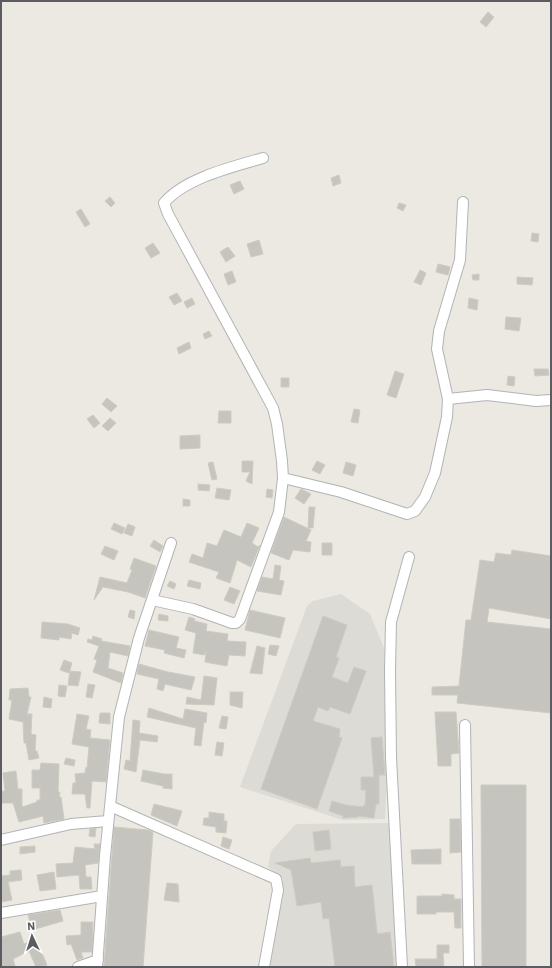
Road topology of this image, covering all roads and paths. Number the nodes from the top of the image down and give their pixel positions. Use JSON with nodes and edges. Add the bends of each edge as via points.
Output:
{"nodes":[{"id":1,"x":263,"y":158,"type":"dead end"},
{"id":2,"x":463,"y":202,"type":"dead end"},
{"id":3,"x":448,"y":399,"type":"junction"},
{"id":4,"x":551,"y":400,"type":"edge"},
{"id":5,"x":283,"y":478,"type":"junction"},
{"id":6,"x":171,"y":543,"type":"dead end"},
{"id":7,"x":409,"y":557,"type":"dead end"},
{"id":8,"x":152,"y":600,"type":"junction"},
{"id":9,"x":466,"y":725,"type":"dead end"},
{"id":10,"x":110,"y":806,"type":"junction"},
{"id":11,"x":108,"y":821,"type":"junction"},
{"id":12,"x":1,"y":840,"type":"edge"},
{"id":13,"x":102,"y":896,"type":"junction"},
{"id":14,"x":1,"y":913,"type":"edge"},
{"id":15,"x":97,"y":963,"type":"edge"},
{"id":16,"x":78,"y":967,"type":"edge"},
{"id":17,"x":264,"y":967,"type":"edge"},
{"id":18,"x":402,"y":967,"type":"edge"},
{"id":19,"x":469,"y":967,"type":"edge"}],
"edges":[{"from":1,"to":5,"type":"street","via":[[190,184],[176,191],[164,203],[273,408]]},
{"from":2,"to":3,"type":"street","via":[[460,260],[436,350]]},
{"from":3,"to":4,"type":"street","via":[[486,396]]},
{"from":3,"to":5,"type":"street","via":[[447,417],[435,473],[425,497],[415,511],[407,514],[341,492]]},
{"from":5,"to":8,"type":"street","via":[[279,512],[240,619],[236,623],[200,611]]},
{"from":6,"to":8,"type":"street"},
{"from":7,"to":18,"type":"street","via":[[391,622],[390,664],[390,758]]},
{"from":8,"to":10,"type":"street","via":[[139,638],[119,717]]},
{"from":9,"to":19,"type":"street"},
{"from":10,"to":11,"type":"street"},
{"from":10,"to":17,"type":"street","via":[[276,880],[278,890]]},
{"from":11,"to":12,"type":"street","via":[[71,824]]},
{"from":11,"to":13,"type":"street"},
{"from":13,"to":14,"type":"street"},
{"from":13,"to":15,"type":"street"},
{"from":15,"to":16,"type":"street"}]}
